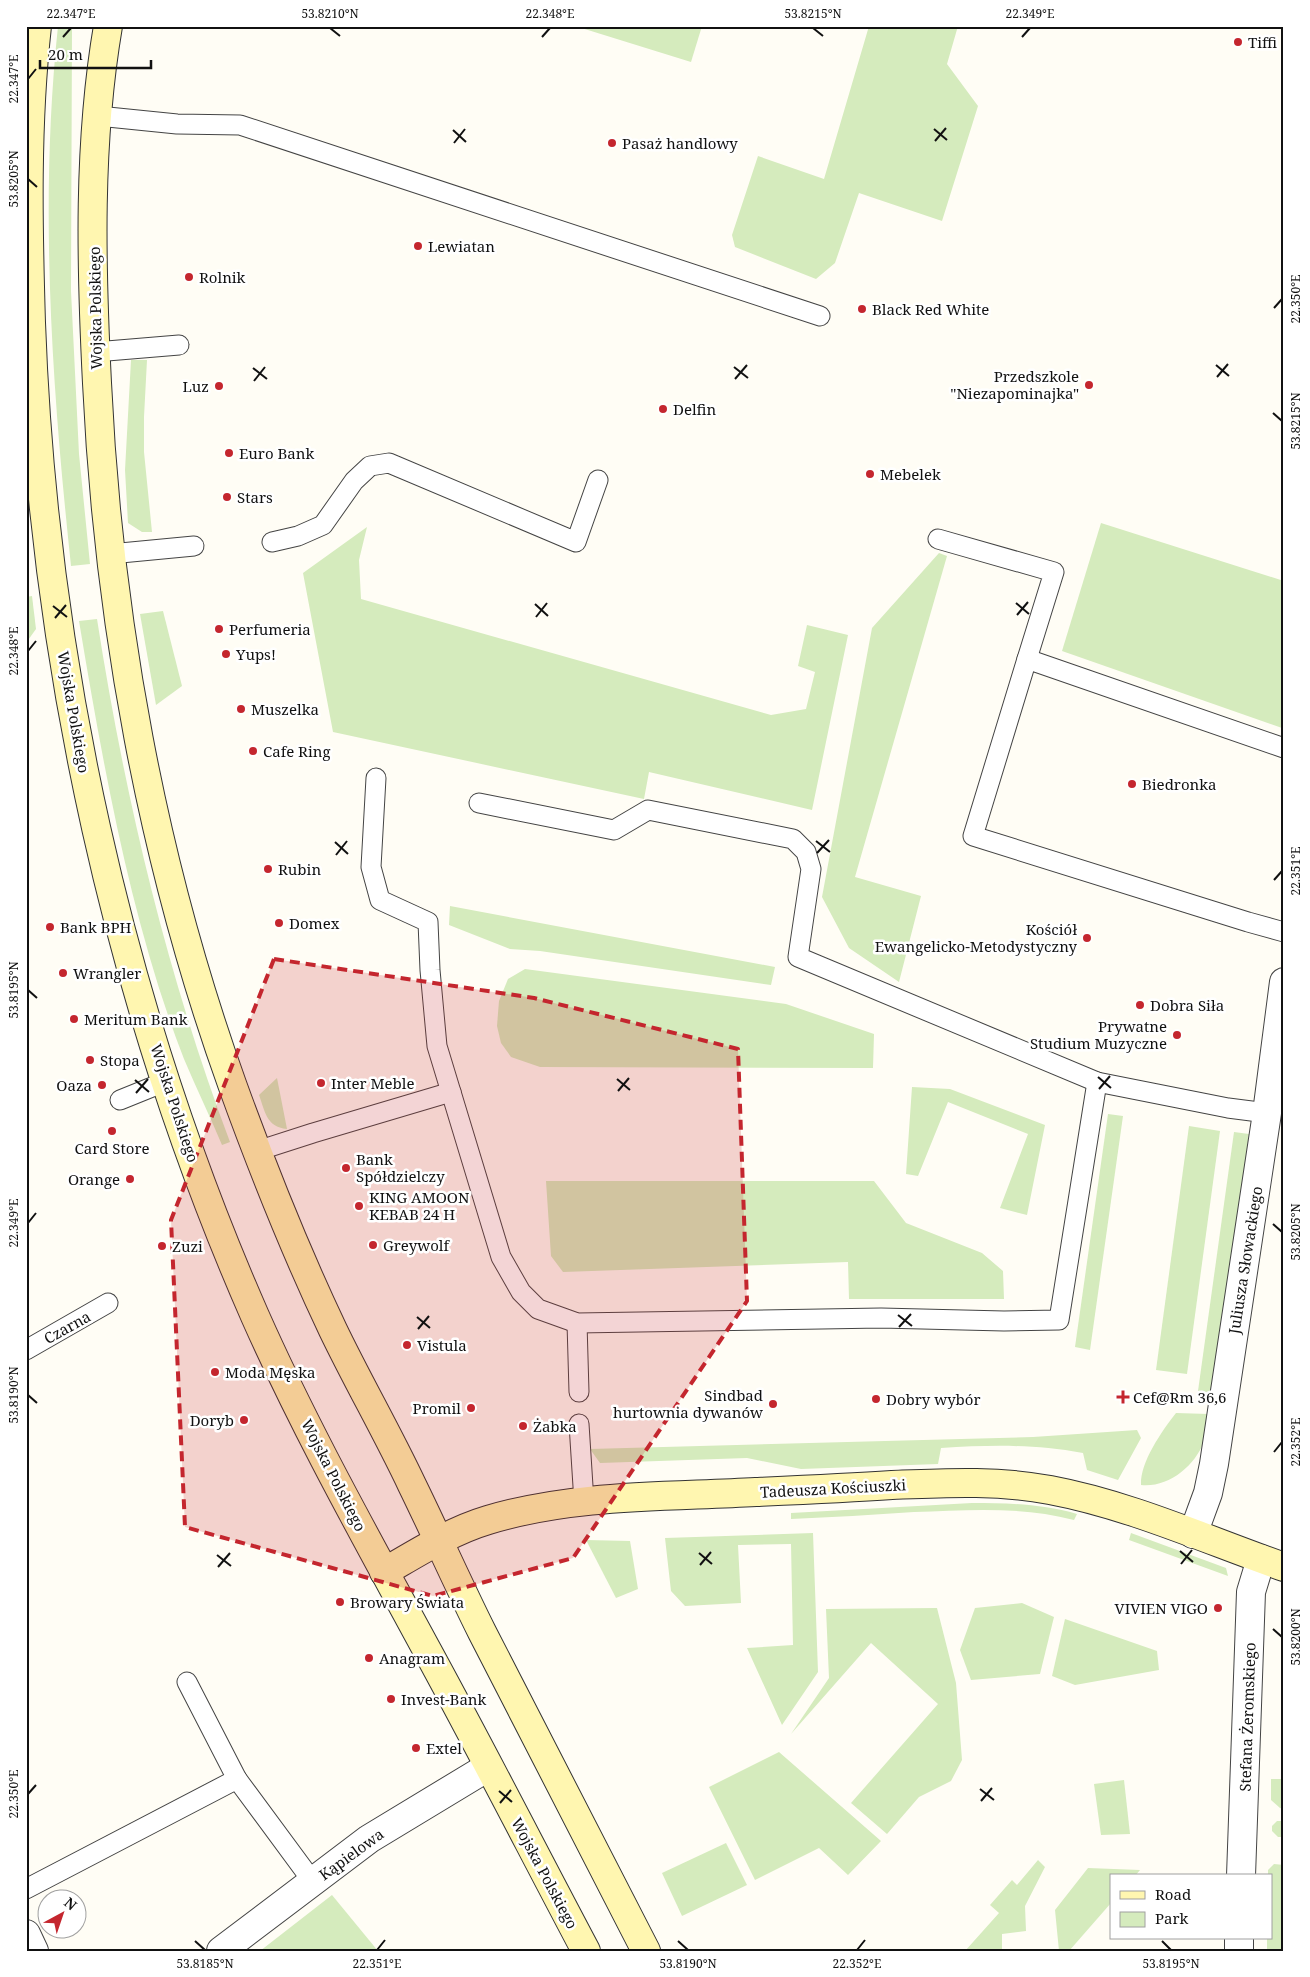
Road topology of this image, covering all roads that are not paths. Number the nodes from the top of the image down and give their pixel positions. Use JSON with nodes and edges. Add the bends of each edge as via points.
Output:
{"nodes":[{"id":1,"x":108,"y":26,"type":"edge"},
{"id":2,"x":33,"y":38,"type":"edge"},
{"id":3,"x":98,"y":116,"type":"junction"},
{"id":4,"x":28,"y":178,"type":"edge"},
{"id":5,"x":820,"y":316,"type":"dead end"},
{"id":6,"x":179,"y":345,"type":"dead end"},
{"id":7,"x":95,"y":352,"type":"junction"},
{"id":8,"x":598,"y":480,"type":"dead end"},
{"id":9,"x":938,"y":540,"type":"dead end"},
{"id":10,"x":272,"y":542,"type":"dead end"},
{"id":11,"x":194,"y":546,"type":"dead end"},
{"id":12,"x":110,"y":554,"type":"junction"},
{"id":13,"x":1028,"y":659,"type":"junction"},
{"id":14,"x":1284,"y":748,"type":"edge"},
{"id":15,"x":376,"y":778,"type":"dead end"},
{"id":16,"x":479,"y":803,"type":"dead end"},
{"id":17,"x":1284,"y":932,"type":"edge"},
{"id":18,"x":1284,"y":982,"type":"edge"},
{"id":19,"x":167,"y":1081,"type":"junction"},
{"id":20,"x":1097,"y":1082,"type":"junction"},
{"id":21,"x":451,"y":1092,"type":"junction"},
{"id":22,"x":120,"y":1100,"type":"dead end"},
{"id":23,"x":1266,"y":1113,"type":"junction"},
{"id":24,"x":257,"y":1151,"type":"junction"},
{"id":25,"x":108,"y":1303,"type":"dead end"},
{"id":26,"x":577,"y":1323,"type":"junction"},
{"id":27,"x":26,"y":1350,"type":"edge"},
{"id":28,"x":580,"y":1392,"type":"dead end"},
{"id":29,"x":579,"y":1424,"type":"dead end"},
{"id":30,"x":584,"y":1502,"type":"junction"},
{"id":31,"x":1193,"y":1534,"type":"junction"},
{"id":32,"x":439,"y":1542,"type":"junction"},
{"id":33,"x":1272,"y":1563,"type":"edge"},
{"id":34,"x":384,"y":1572,"type":"junction"},
{"id":35,"x":187,"y":1682,"type":"dead end"},
{"id":36,"x":488,"y":1767,"type":"junction"},
{"id":37,"x":237,"y":1779,"type":"junction"},
{"id":38,"x":1241,"y":1874,"type":"edge"},
{"id":39,"x":313,"y":1882,"type":"junction"},
{"id":40,"x":26,"y":1889,"type":"edge"},
{"id":41,"x":26,"y":1934,"type":"edge"},
{"id":42,"x":34,"y":1951,"type":"edge"},
{"id":43,"x":220,"y":1951,"type":"edge"},
{"id":44,"x":586,"y":1951,"type":"edge"},
{"id":45,"x":646,"y":1951,"type":"edge"}],
"edges":[{"from":1,"to":3,"type":"street","name":"Wojska Polskiego"},
{"from":2,"to":4,"type":"street","name":"Wojska Polskiego"},
{"from":3,"to":5,"type":"lane","via":[[177,124],[240,125]]},
{"from":3,"to":7,"type":"street","name":"Wojska Polskiego","via":[[92,250]]},
{"from":4,"to":19,"type":"street","name":"Wojska Polskiego","via":[[39,469],[61,640],[85,772],[108,872],[130,962]]},
{"from":6,"to":7,"type":"lane"},
{"from":7,"to":12,"type":"street","name":"Wojska Polskiego"},
{"from":8,"to":10,"type":"lane","via":[[576,542],[389,463],[370,466],[354,482],[323,525],[298,536]]},
{"from":9,"to":13,"type":"lane","via":[[1054,572]]},
{"from":11,"to":12,"type":"lane"},
{"from":12,"to":24,"type":"street","name":"Wojska Polskiego","via":[[146,775],[163,847],[206,1004]]},
{"from":13,"to":14,"type":"lane"},
{"from":13,"to":17,"type":"lane","via":[[973,836]]},
{"from":15,"to":21,"type":"lane","via":[[371,867],[380,900],[428,922],[437,1046]]},
{"from":16,"to":20,"type":"lane","via":[[614,830],[648,810],[793,839],[806,852],[811,869],[798,956]]},
{"from":18,"to":23,"type":"street","name":"Juliusza Słowackiego"},
{"from":19,"to":22,"type":"lane"},
{"from":19,"to":34,"type":"street","name":"Wojska Polskiego","via":[[192,1156],[253,1311],[278,1367]]},
{"from":20,"to":23,"type":"lane"},
{"from":20,"to":26,"type":"lane","via":[[1059,1320],[881,1318]]},
{"from":21,"to":24,"type":"lane"},
{"from":21,"to":26,"type":"lane","via":[[502,1257],[521,1292],[538,1309]]},
{"from":23,"to":31,"type":"street","name":"Juliusza Słowackiego","via":[[1214,1464],[1208,1493]]},
{"from":24,"to":32,"type":"street","name":"Wojska Polskiego","via":[[280,1212],[333,1331]]},
{"from":25,"to":27,"type":"lane","name":"Czarna"},
{"from":26,"to":28,"type":"lane"},
{"from":29,"to":30,"type":"lane"},
{"from":30,"to":31,"type":"street","name":"Tadeusza Kościuszki","via":[[935,1483],[1011,1484],[1080,1496]]},
{"from":30,"to":32,"type":"street","name":"Tadeusza Kościuszki","via":[[549,1506],[488,1520]]},
{"from":31,"to":33,"type":"street","name":"Tadeusza Kościuszki"},
{"from":32,"to":34,"type":"street","name":"Tadeusza Kościuszki"},
{"from":32,"to":45,"type":"street","name":"Wojska Polskiego"},
{"from":33,"to":38,"type":"street","name":"Stefana Żeromskiego","via":[[1251,1592]]},
{"from":34,"to":36,"type":"street","name":"Wojska Polskiego"},
{"from":35,"to":37,"type":"lane"},
{"from":36,"to":39,"type":"street","name":"Kąpielowa","via":[[369,1839]]},
{"from":36,"to":44,"type":"street","name":"Wojska Polskiego"},
{"from":37,"to":39,"type":"lane"},
{"from":37,"to":40,"type":"lane"},
{"from":39,"to":43,"type":"street","name":"Kąpielowa"},
{"from":41,"to":42,"type":"street"}]}
